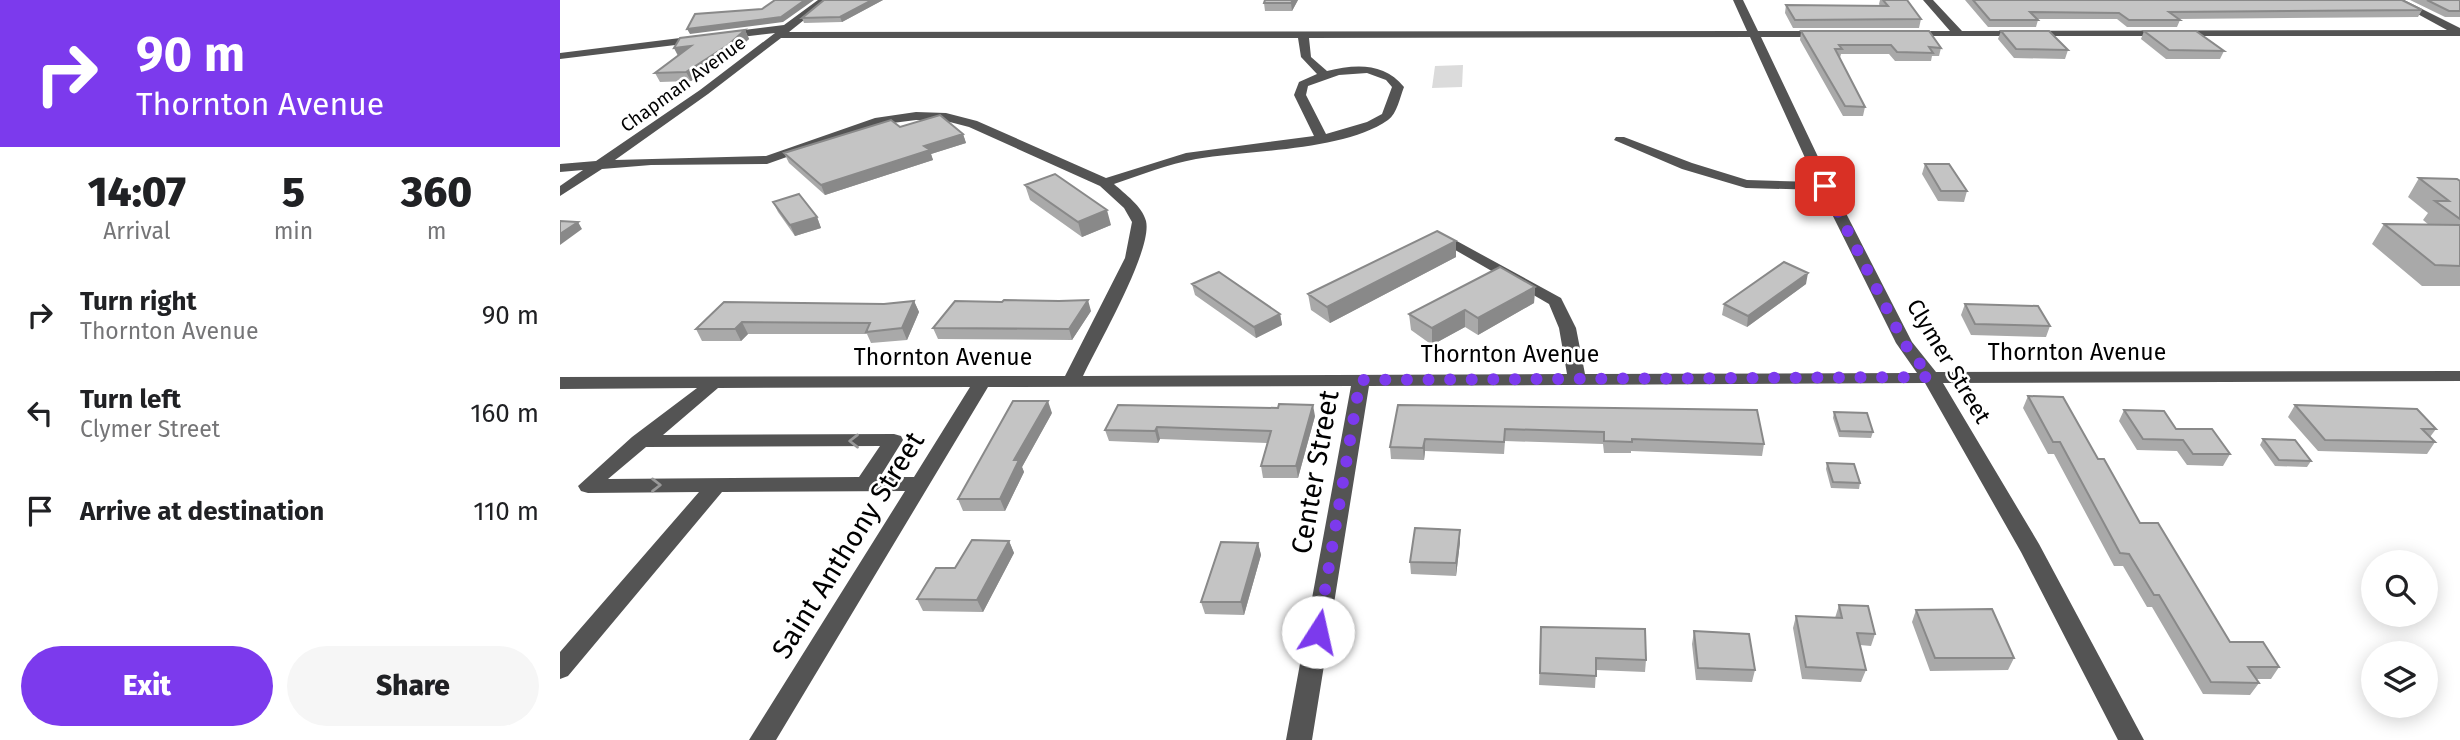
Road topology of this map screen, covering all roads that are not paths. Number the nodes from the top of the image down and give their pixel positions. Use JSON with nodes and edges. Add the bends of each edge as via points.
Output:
{"nodes":[{"id":1,"x":824,"y":0,"type":"edge"},
{"id":2,"x":1738,"y":0,"type":"edge"},
{"id":3,"x":1928,"y":0,"type":"edge"},
{"id":4,"x":2398,"y":0,"type":"edge"},
{"id":5,"x":785,"y":31,"type":"junction"},
{"id":6,"x":2460,"y":33,"type":"edge"},
{"id":7,"x":1304,"y":34,"type":"junction"},
{"id":8,"x":1753,"y":34,"type":"junction"},
{"id":9,"x":1836,"y":34,"type":"edge"},
{"id":10,"x":1890,"y":34,"type":"edge"},
{"id":11,"x":1959,"y":34,"type":"junction"},
{"id":12,"x":560,"y":56,"type":"edge"},
{"id":13,"x":1324,"y":74,"type":"junction"},
{"id":14,"x":1321,"y":137,"type":"junction"},
{"id":15,"x":1620,"y":140,"type":"dead end"},
{"id":16,"x":600,"y":164,"type":"junction"},
{"id":17,"x":560,"y":169,"type":"edge"},
{"id":18,"x":1105,"y":183,"type":"junction"},
{"id":19,"x":1825,"y":186,"type":"junction"},
{"id":20,"x":560,"y":192,"type":"edge"},
{"id":21,"x":1455,"y":244,"type":"edge"},
{"id":22,"x":2460,"y":376,"type":"edge"},
{"id":23,"x":1930,"y":377,"type":"junction"},
{"id":24,"x":1577,"y":379,"type":"junction"},
{"id":25,"x":1360,"y":380,"type":"junction"},
{"id":26,"x":983,"y":381,"type":"junction"},
{"id":27,"x":1071,"y":381,"type":"junction"},
{"id":28,"x":714,"y":382,"type":"junction"},
{"id":29,"x":560,"y":383,"type":"edge"},
{"id":30,"x":639,"y":441,"type":"junction"},
{"id":31,"x":865,"y":484,"type":"junction"},
{"id":32,"x":921,"y":484,"type":"junction"},
{"id":33,"x":717,"y":485,"type":"junction"},
{"id":34,"x":560,"y":669,"type":"edge"},
{"id":35,"x":762,"y":740,"type":"edge"},
{"id":36,"x":1299,"y":740,"type":"edge"},
{"id":37,"x":2131,"y":740,"type":"edge"}],
"edges":[{"from":1,"to":5,"type":"street","name":"Chapman Avenue"},
{"from":2,"to":8,"type":"street","name":"Clymer Street"},
{"from":3,"to":11,"type":"street"},
{"from":4,"to":6,"type":"street"},
{"from":5,"to":7,"type":"street"},
{"from":5,"to":12,"type":"street"},
{"from":5,"to":16,"type":"street","name":"Chapman Avenue"},
{"from":6,"to":11,"type":"street"},
{"from":7,"to":8,"type":"street"},
{"from":7,"to":13,"type":"street","via":[[1304,57]]},
{"from":8,"to":9,"type":"street"},
{"from":8,"to":19,"type":"street","name":"Clymer Street"},
{"from":10,"to":11,"type":"street"},
{"from":13,"to":14,"type":"street","via":[[1299,90]]},
{"from":13,"to":14,"type":"street","via":[[1375,72],[1391,78],[1398,87],[1381,122]]},
{"from":14,"to":18,"type":"street","via":[[1196,155]]},
{"from":15,"to":19,"type":"street","via":[[1746,184]]},
{"from":16,"to":17,"type":"street"},
{"from":16,"to":18,"type":"street","via":[[767,160],[875,122],[946,117],[973,124]]},
{"from":16,"to":20,"type":"street","name":"Chapman Avenue"},
{"from":18,"to":27,"type":"street","via":[[1130,206],[1139,222],[1138,238],[1133,258]]},
{"from":19,"to":23,"type":"street","name":"Clymer Street","via":[[1904,343]]},
{"from":21,"to":24,"type":"street","via":[[1555,301],[1562,310]]},
{"from":22,"to":23,"type":"street","name":"Thornton Avenue"},
{"from":23,"to":24,"type":"street","name":"Thornton Avenue"},
{"from":23,"to":37,"type":"street","name":"Clymer Street","via":[[2031,550]]},
{"from":24,"to":25,"type":"street","name":"Thornton Avenue"},
{"from":25,"to":27,"type":"street","name":"Thornton Avenue"},
{"from":25,"to":36,"type":"street","name":"Center Street"},
{"from":26,"to":27,"type":"street","name":"Thornton Avenue"},
{"from":26,"to":28,"type":"street","name":"Thornton Avenue"},
{"from":26,"to":32,"type":"street","name":"Saint Anthony Street"},
{"from":28,"to":29,"type":"street","name":"Thornton Avenue"},
{"from":28,"to":30,"type":"street","via":[[678,416]]},
{"from":31,"to":30,"type":"street","one_way":true,"via":[[894,440]]},
{"from":30,"to":33,"type":"street","one_way":true,"via":[[588,486]]},
{"from":31,"to":32,"type":"street"},
{"from":31,"to":33,"type":"street"},
{"from":32,"to":35,"type":"street","name":"Saint Anthony Street"},
{"from":33,"to":34,"type":"street"}]}
